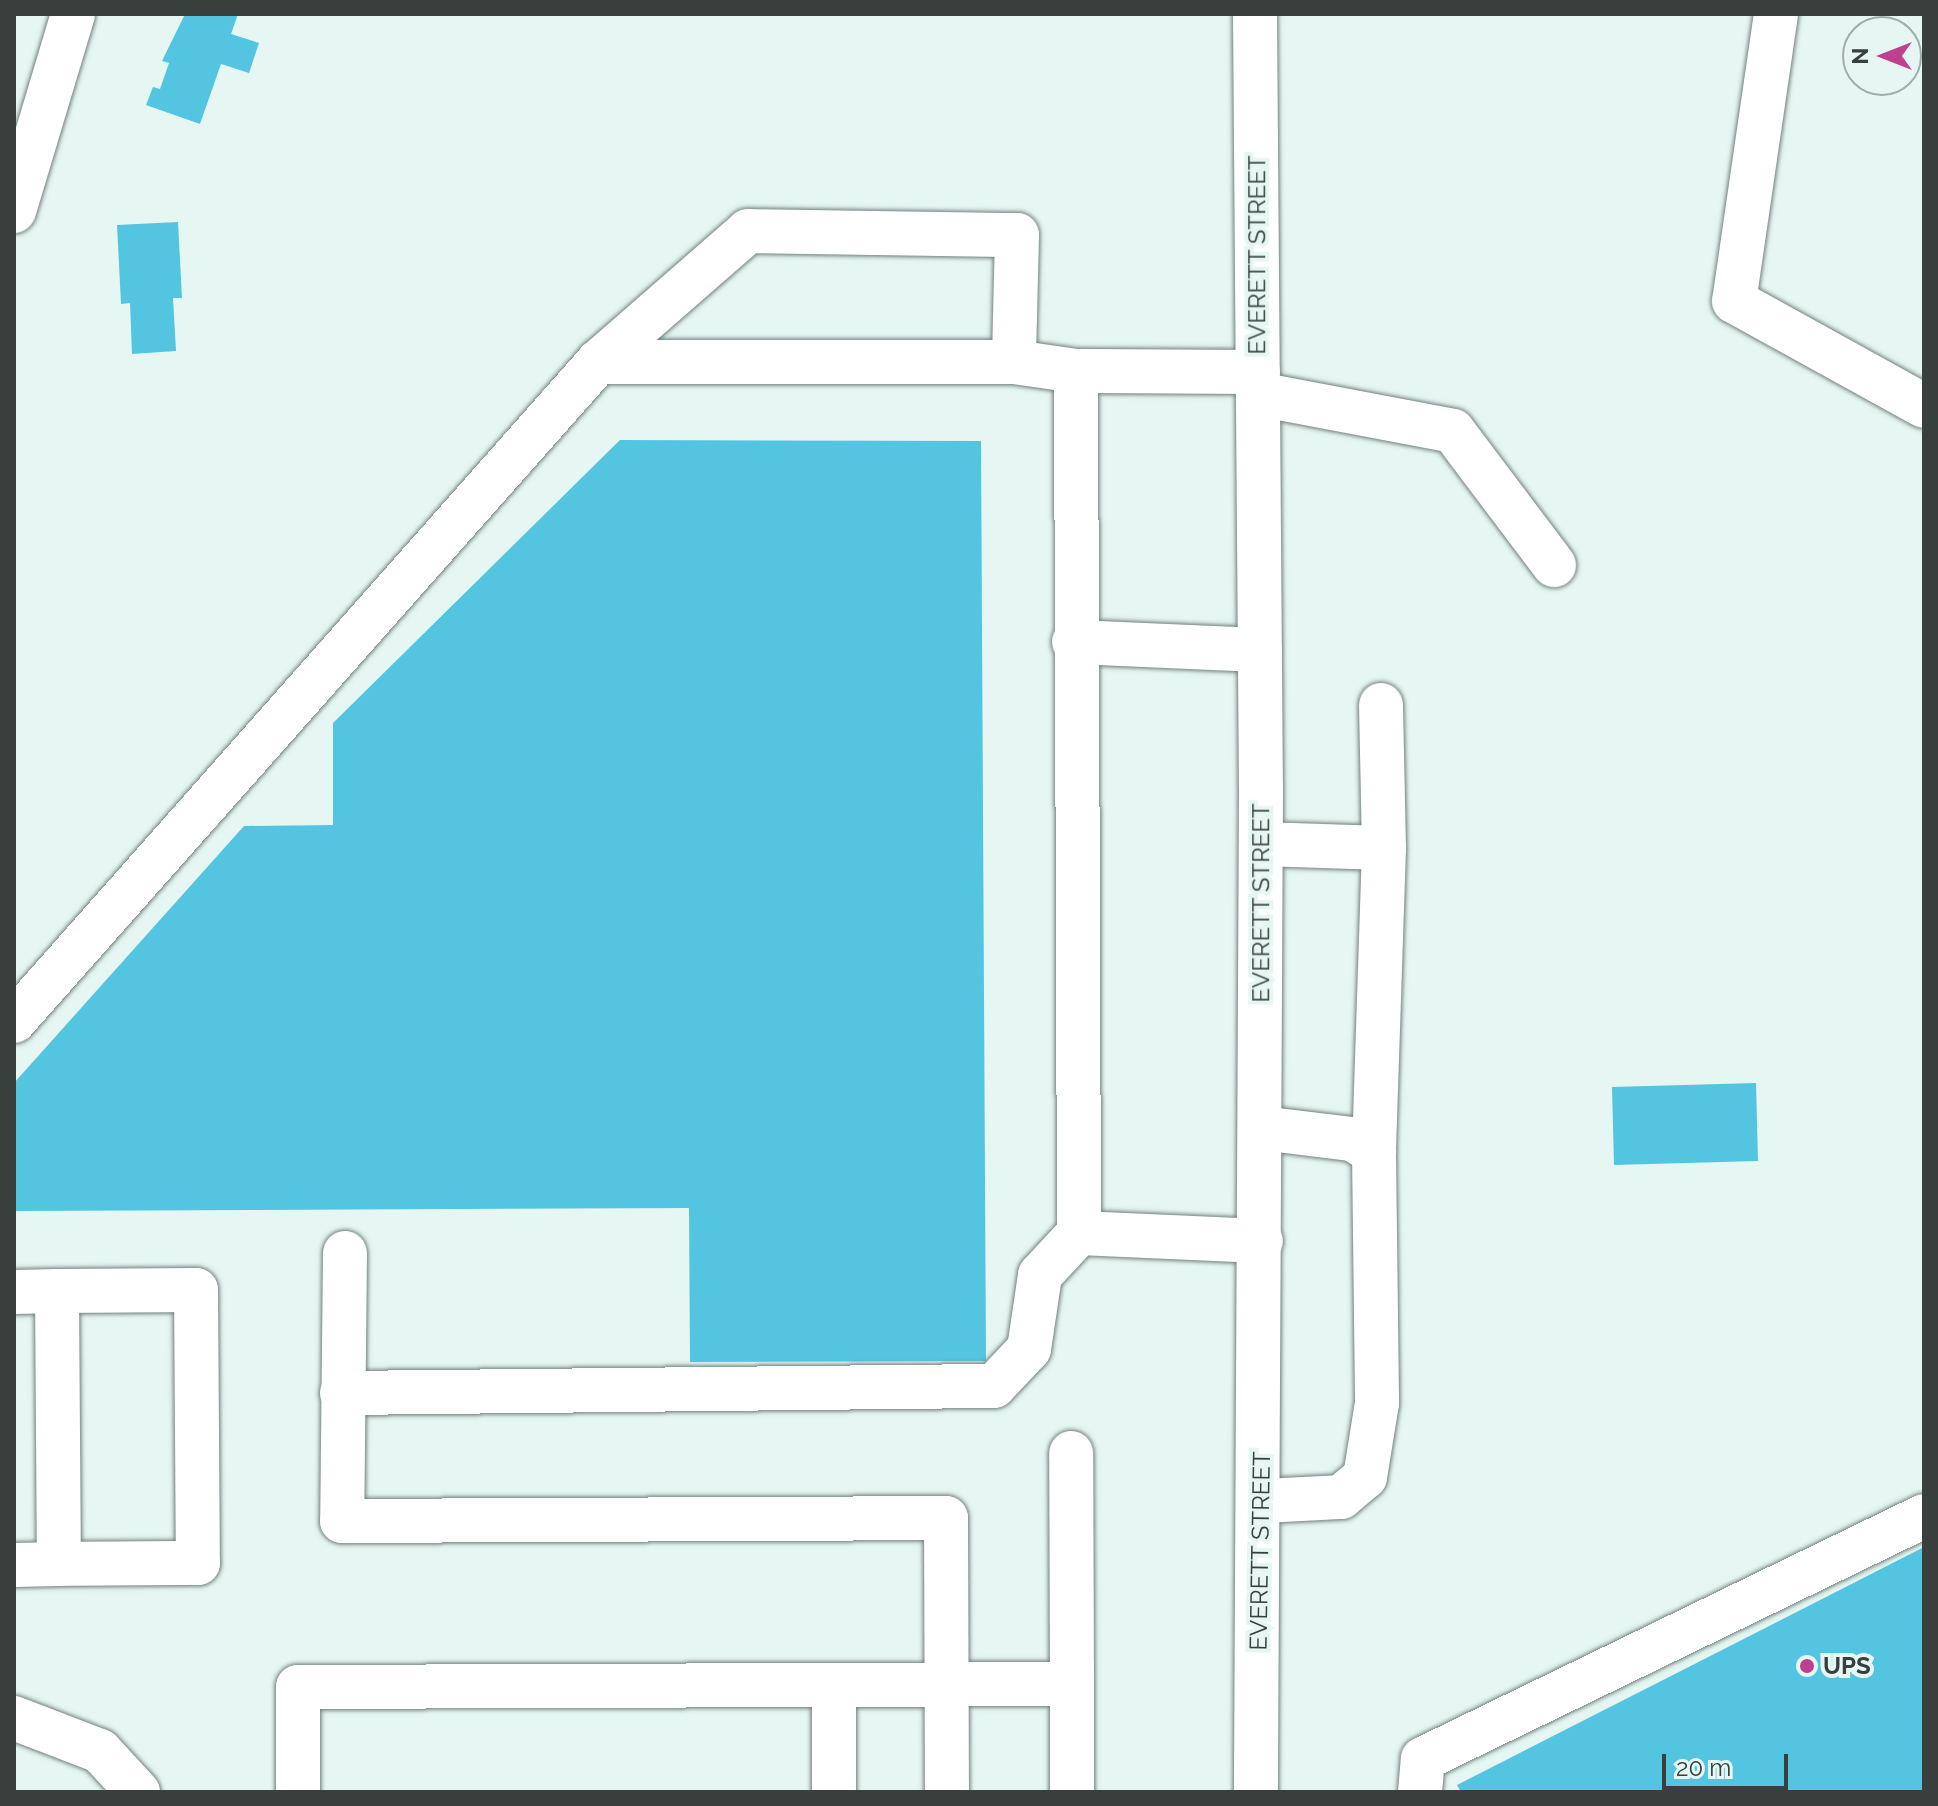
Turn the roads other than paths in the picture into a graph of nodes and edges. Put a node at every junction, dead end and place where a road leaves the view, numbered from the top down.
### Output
1 (73, 14) edge
2 (1255, 14) edge
3 (1776, 14) edge
4 (14, 211) edge
5 (598, 362) junction
6 (1014, 362) junction
7 (1076, 371) junction
8 (1258, 383) junction
9 (1924, 406) edge
10 (1554, 565) dead end
11 (1074, 642) junction
12 (1260, 650) junction
13 (1381, 705) dead end
14 (1261, 844) junction
15 (1384, 848) junction
16 (14, 1021) edge
17 (1261, 1128) junction
18 (1374, 1152) junction
19 (1079, 1233) junction
20 (1261, 1241) junction
21 (345, 1253) dead end
22 (57, 1291) junction
23 (14, 1292) edge
24 (342, 1393) junction
25 (1071, 1453) dead end
26 (1261, 1501) junction
27 (1924, 1516) edge
28 (59, 1564) junction
29 (14, 1565) edge
30 (1072, 1684) junction
31 (834, 1685) junction
32 (947, 1685) junction
33 (14, 1718) edge
34 (138, 1792) edge
35 (298, 1792) edge
36 (834, 1792) edge
37 (947, 1792) edge
38 (1072, 1792) edge
39 (1256, 1792) edge
40 (1420, 1792) edge

1 - 4 street
2 - 8 street, EVERETT STREET
3 - 9 street
5 - 6 street
5 - 6 street
5 - 16 street
6 - 7 street
7 - 8 street
7 - 11 street
8 - 10 street
8 - 12 street, EVERETT STREET
11 - 12 street
11 - 19 street
12 - 14 street, EVERETT STREET
13 - 15 street
14 - 15 street
14 - 17 street, EVERETT STREET
15 - 18 street
17 - 18 street
17 - 20 street, EVERETT STREET
18 - 26 street
19 - 20 street
19 - 24 street
20 - 26 street, EVERETT STREET
21 - 24 street
22 - 23 street
22 - 28 street
22 - 28 street
24 - 32 street
25 - 30 street
26 - 39 street, EVERETT STREET
27 - 40 street
28 - 29 street
30 - 32 street
30 - 38 street
31 - 32 street
31 - 35 street
31 - 36 street
32 - 37 street
33 - 34 street

